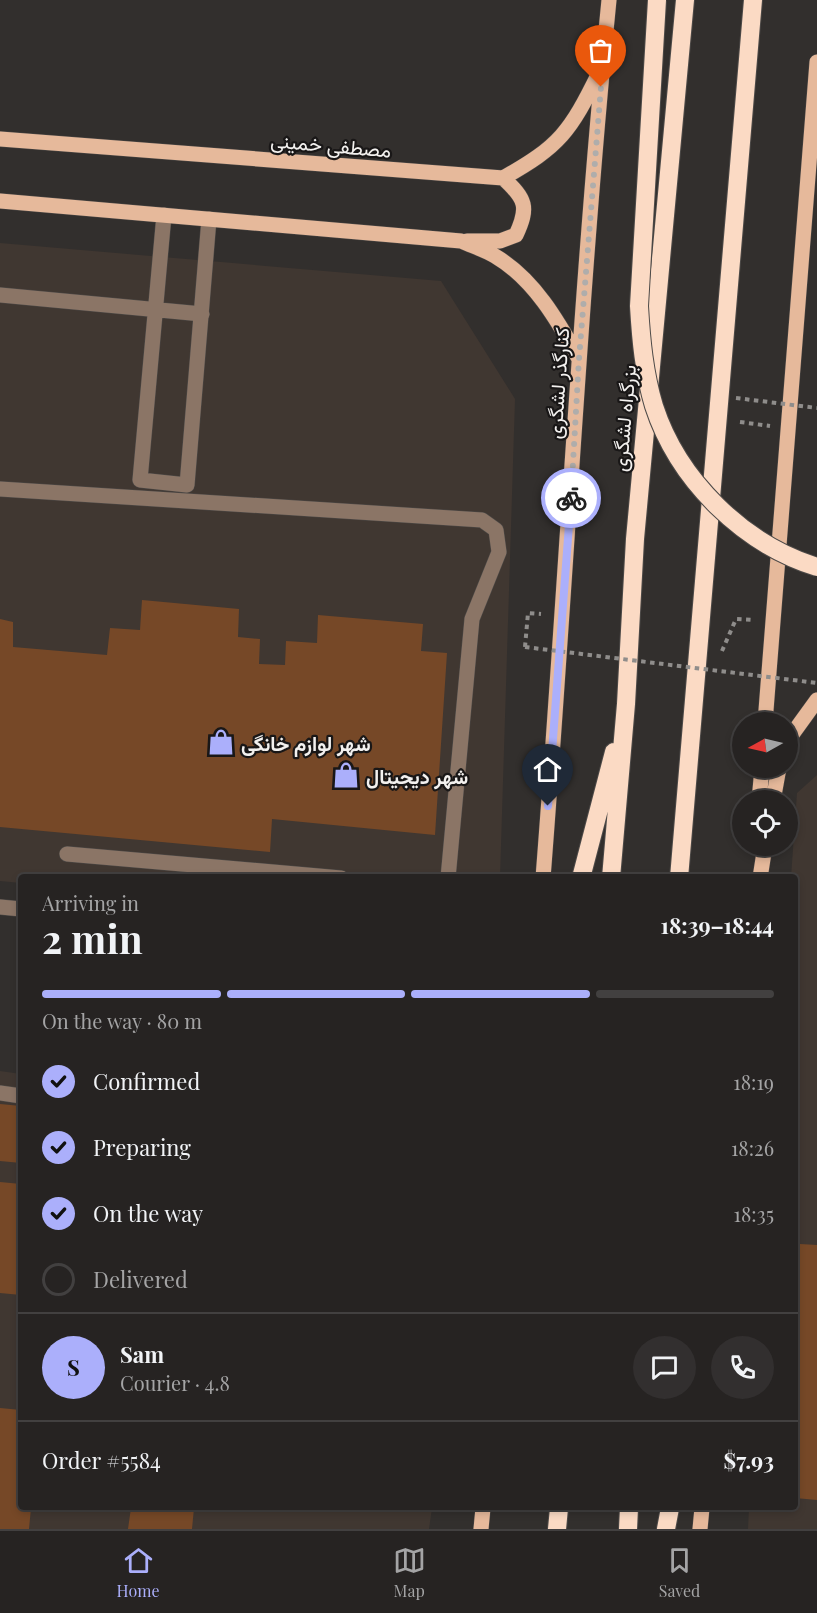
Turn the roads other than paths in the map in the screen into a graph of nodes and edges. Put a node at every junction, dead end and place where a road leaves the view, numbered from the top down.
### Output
1 (609, 0) edge
2 (657, 0) edge
3 (685, 0) edge
4 (753, 0) edge
5 (817, 62) edge
6 (603, 64) junction
7 (815, 90) junction
8 (817, 116) edge
9 (0, 139) edge
10 (503, 178) junction
11 (0, 201) edge
12 (164, 215) junction
13 (209, 219) junction
14 (461, 241) junction
15 (0, 295) edge
16 (155, 309) junction
17 (201, 314) junction
18 (579, 359) junction
19 (0, 489) edge
20 (817, 567) edge
21 (817, 700) edge
22 (626, 704) junction
23 (766, 712) edge
24 (798, 726) edge
25 (68, 854) dead end
26 (755, 856) edge
27 (763, 856) edge
28 (296, 874) edge
29 (448, 874) edge
30 (543, 874) edge
31 (582, 874) edge
32 (611, 874) edge
33 (679, 874) edge
34 (754, 874) edge
35 (761, 874) edge
36 (0, 907) edge
37 (18, 909) edge
38 (0, 1094) edge
39 (18, 1096) edge
40 (483, 1510) edge
41 (559, 1510) edge
42 (629, 1510) edge
43 (670, 1510) edge
44 (701, 1517) edge
45 (481, 1529) edge
46 (557, 1529) edge
47 (628, 1529) edge
48 (666, 1529) edge
49 (708, 1529) edge

1 - 6 main road, کنارگذر لشگری
2 - 20 highway, bridge
3 - 22 highway, بزرگراه لشگری
4 - 33 highway
5 - 7 main road
6 - 10 main road
6 - 18 main road, کنارگذر لشگری
7 - 8 main road
7 - 23 main road
9 - 10 main road, مصطفی خمینی
10 - 14 main road
11 - 12 main road
12 - 13 main road
12 - 16 street
13 - 14 main road
13 - 17 street
14 - 18 main road
15 - 16 street
16 - 17 street
16 - 17 street
18 - 30 main road, کنارگذر لشگری
19 - 29 street
21 - 24 main road
22 - 31 highway
22 - 32 highway, بزرگراه لشگری
25 - 28 street
26 - 34 main road
27 - 35 main road
36 - 37 street
38 - 39 street
40 - 45 main road
41 - 46 highway
42 - 47 highway
43 - 48 highway
44 - 49 street

